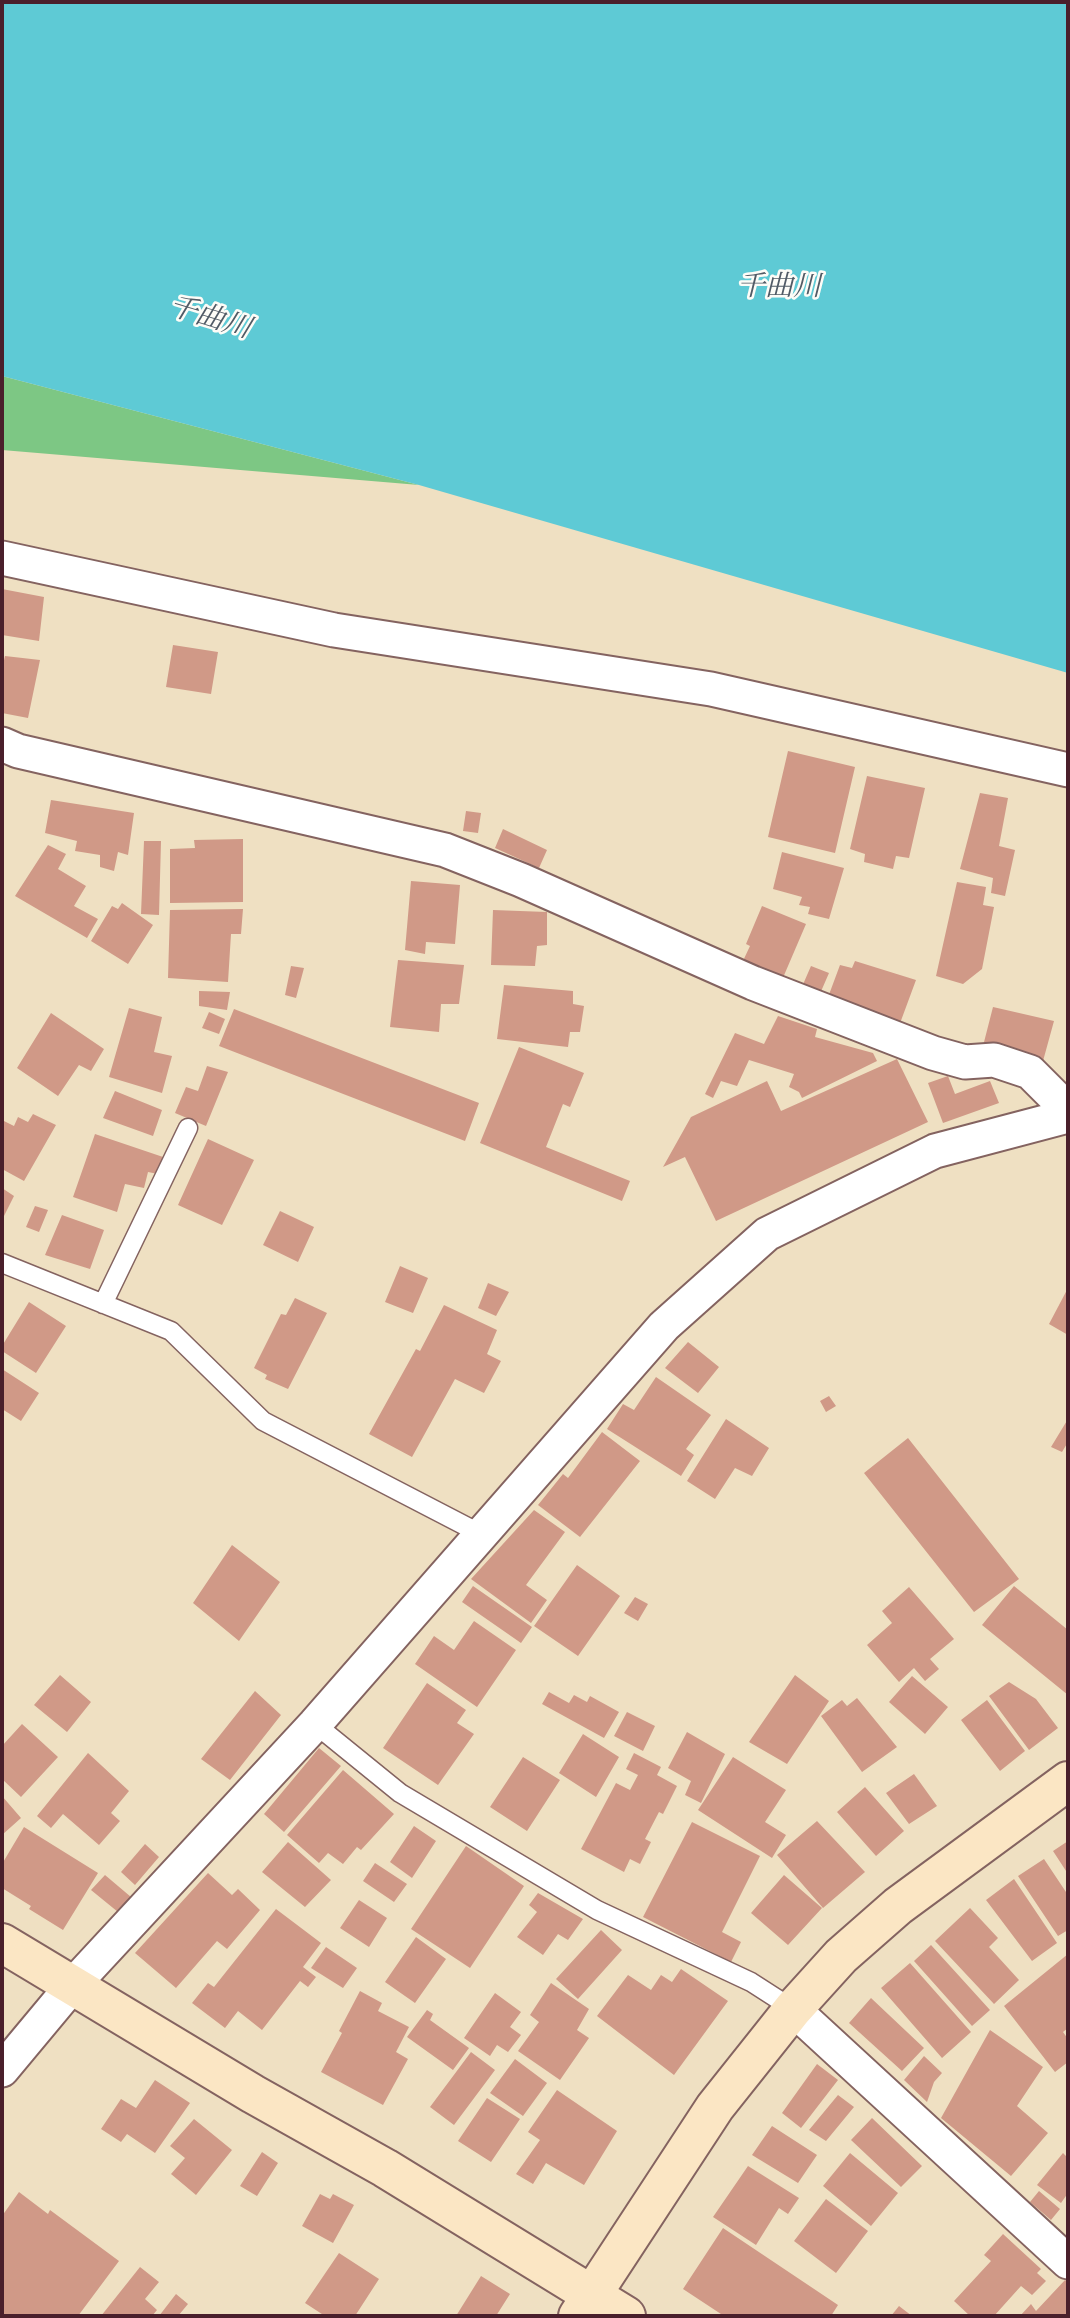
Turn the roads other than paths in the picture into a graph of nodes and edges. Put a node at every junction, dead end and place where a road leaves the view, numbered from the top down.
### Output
1 (2, 558) edge
2 (2, 744) edge
3 (1068, 771) edge
4 (1065, 1116) edge
5 (188, 1128) dead end
6 (2, 1263) edge
7 (103, 1304) junction
8 (481, 1534) junction
9 (316, 1724) junction
10 (1068, 1781) edge
11 (2, 1944) edge
12 (72, 1986) junction
13 (793, 2009) junction
14 (2, 2070) edge
15 (1068, 2262) edge
16 (585, 2305) edge
17 (626, 2316) edge

1 - 3 street
2 - 4 street
4 - 8 street
5 - 7 lane
6 - 7 lane
7 - 8 lane
8 - 9 street
9 - 12 street
9 - 13 lane
10 - 13 street
11 - 12 street
12 - 14 street
12 - 16 street
13 - 15 street
13 - 16 street
16 - 17 street

